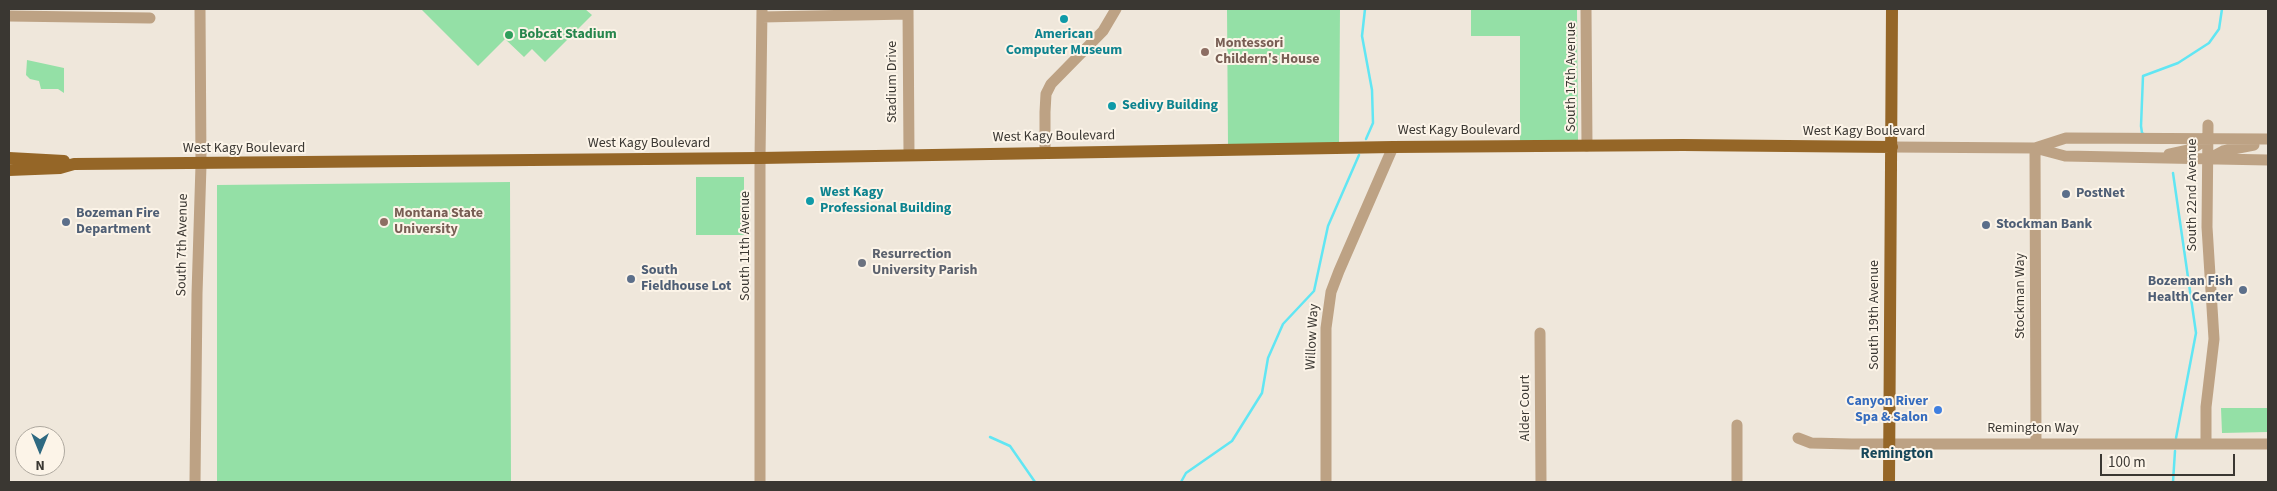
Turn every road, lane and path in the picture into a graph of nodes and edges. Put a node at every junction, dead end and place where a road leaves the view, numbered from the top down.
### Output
1 (200, 9) edge
2 (1116, 9) edge
3 (1586, 9) edge
4 (1892, 9) edge
5 (908, 12) edge
6 (762, 13) edge
7 (9, 16) edge
8 (150, 18) dead end
9 (2208, 125) dead end
10 (2208, 139) junction
11 (2268, 139) edge
12 (2268, 145) edge
13 (1393, 146) junction
14 (1587, 146) junction
15 (1892, 147) junction
16 (2035, 148) junction
17 (1045, 152) junction
18 (909, 154) junction
19 (2100, 157) junction
20 (9, 158) edge
21 (760, 158) junction
22 (2207, 159) junction
23 (2268, 160) edge
24 (74, 164) junction
25 (201, 165) junction
26 (9, 170) edge
27 (1540, 333) dead end
28 (1737, 425) dead end
29 (1798, 438) dead end
30 (1889, 444) junction
31 (2036, 444) junction
32 (2206, 444) junction
33 (2268, 444) edge
34 (195, 482) edge
35 (760, 482) edge
36 (1326, 482) edge
37 (1541, 482) edge
38 (1737, 482) edge
39 (1889, 482) edge

1 - 25 street, South 7th Avenue
2 - 17 street
3 - 14 street, South 17th Avenue
4 - 15 main road, South 19th Avenue
5 - 6 street
5 - 18 street, Stadium Drive
6 - 21 street, South 11th Avenue
7 - 8 street
9 - 10 street, South 22nd Avenue
10 - 11 street, West Kagy Boulevard
10 - 16 street, West Kagy Boulevard
10 - 19 street
10 - 22 street, South 22nd Avenue
12 - 22 street
13 - 14 main road, West Kagy Boulevard
13 - 17 main road, West Kagy Boulevard
13 - 36 street, Willow Way
14 - 15 main road, West Kagy Boulevard
15 - 16 street, West Kagy Boulevard
15 - 30 main road, South 19th Avenue
16 - 19 street, West Kagy Boulevard
16 - 31 street, Stockman Way
17 - 18 main road, West Kagy Boulevard
18 - 21 main road, West Kagy Boulevard
19 - 22 street, West Kagy Boulevard
20 - 24 main road, West Kagy Boulevard
21 - 25 main road, West Kagy Boulevard
21 - 35 street, South 11th Avenue
22 - 23 street, West Kagy Boulevard
22 - 32 street, South 22nd Avenue
24 - 25 main road, West Kagy Boulevard
24 - 26 main road, West Kagy Boulevard
25 - 34 street, South 7th Avenue
27 - 37 street, Alder Court
28 - 38 street
29 - 30 street, Remington Way
30 - 31 street, Remington Way
30 - 39 main road, South 19th Avenue
31 - 32 street, Remington Way
32 - 33 street, Remington Way

